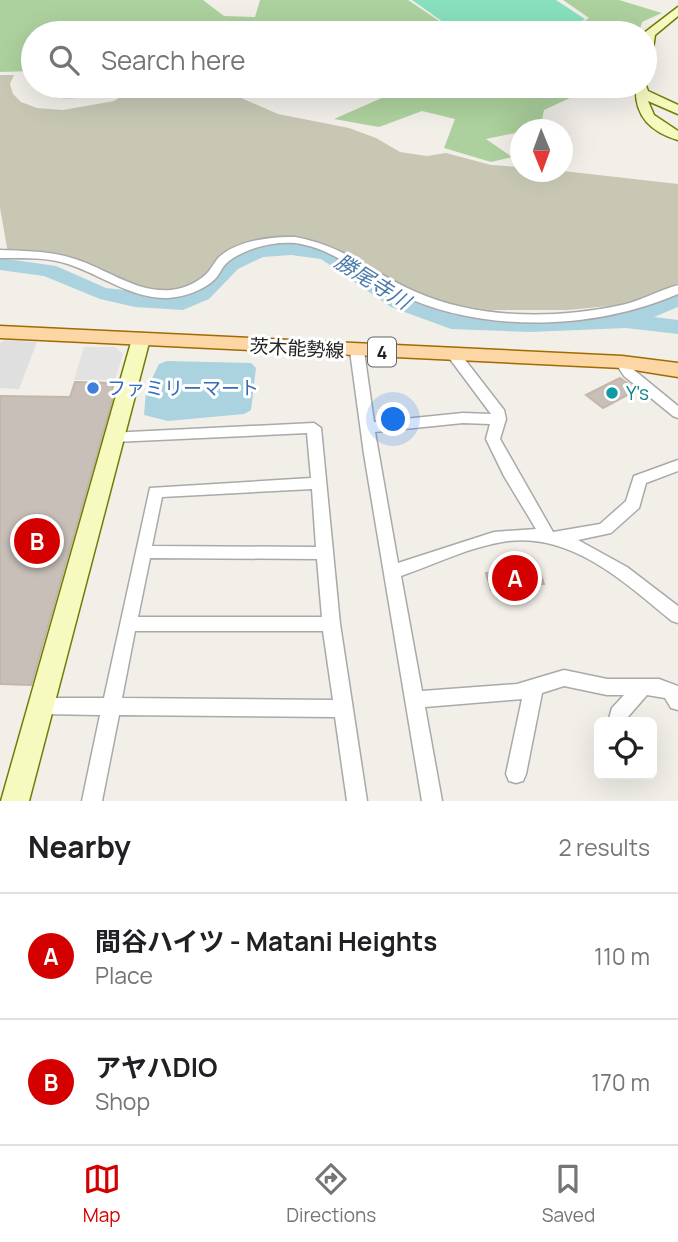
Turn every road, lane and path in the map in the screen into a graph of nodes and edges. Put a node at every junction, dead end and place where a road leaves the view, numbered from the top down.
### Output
1 (678, 10) edge
2 (657, 27) edge
3 (642, 98) edge
4 (656, 98) edge
5 (678, 110) edge
6 (678, 136) edge
7 (0, 254) edge
8 (678, 289) edge
9 (0, 332) edge
10 (141, 339) junction
11 (358, 351) junction
12 (454, 355) junction
13 (622, 362) junction
14 (678, 370) edge
15 (678, 413) edge
16 (499, 419) junction
17 (368, 428) junction
18 (114, 437) junction
19 (678, 465) edge
20 (320, 483) junction
21 (552, 538) junction
22 (142, 552) junction
23 (326, 553) junction
24 (392, 572) junction
25 (678, 616) edge
26 (128, 624) junction
27 (331, 624) junction
28 (534, 687) junction
29 (642, 688) junction
30 (414, 700) junction
31 (678, 702) edge
32 (41, 706) junction
33 (111, 707) junction
34 (344, 709) junction
35 (618, 717) edge
36 (516, 774) dead end
37 (15, 801) edge
38 (92, 801) edge
39 (357, 801) edge
40 (432, 801) edge

1 - 2 street
3 - 6 street
4 - 5 street
7 - 8 street
9 - 10 main road, 茨木能勢線 / 4
10 - 11 main road, 茨木能勢線 / 4
10 - 18 street
11 - 12 main road, 茨木能勢線 / 4
11 - 17 street
12 - 13 main road, 茨木能勢線 / 4
12 - 16 street
13 - 14 main road, 茨木能勢線 / 4
13 - 15 street
16 - 17 street
16 - 21 street
17 - 24 street
18 - 20 street
18 - 32 street
19 - 21 street
20 - 22 street
20 - 23 street
21 - 24 street
21 - 25 street
22 - 23 street
22 - 26 street
23 - 27 street
24 - 30 street
26 - 27 street
26 - 33 street
27 - 34 street
28 - 29 street
28 - 30 street
28 - 36 street
29 - 31 street
29 - 35 street
30 - 40 street
32 - 33 street
32 - 37 street
33 - 34 street
33 - 38 street
34 - 39 street

